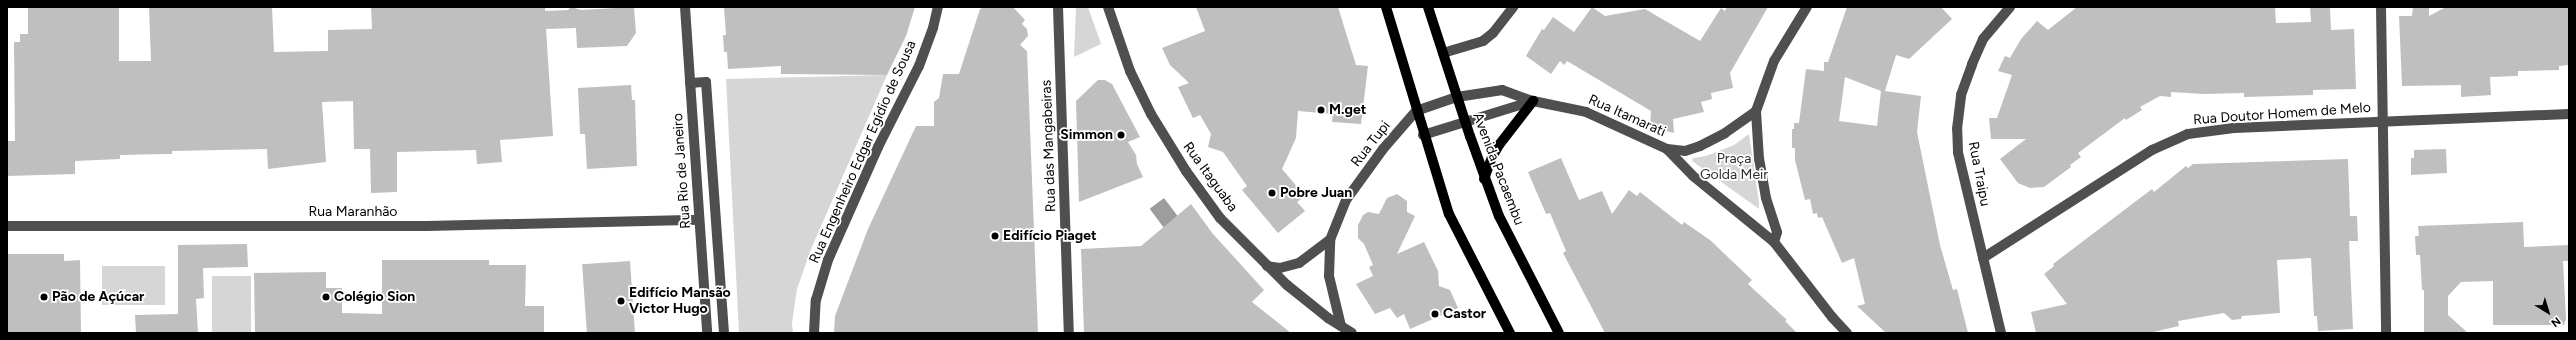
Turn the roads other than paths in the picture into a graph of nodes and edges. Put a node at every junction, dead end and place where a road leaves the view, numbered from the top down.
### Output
1 (685, 7) edge
2 (938, 7) edge
3 (1058, 7) edge
4 (1108, 7) edge
5 (1386, 7) edge
6 (1428, 7) edge
7 (1513, 7) edge
8 (1807, 7) edge
9 (2010, 7) edge
10 (2381, 7) edge
11 (1443, 53) junction
12 (690, 83) junction
13 (1457, 97) junction
14 (1533, 101) junction
15 (1416, 111) junction
16 (1756, 112) junction
17 (2569, 114) edge
18 (2381, 121) junction
19 (1465, 122) junction
20 (1423, 135) junction
21 (1666, 149) junction
22 (1484, 178) junction
23 (699, 220) junction
24 (7, 226) edge
25 (1330, 240) junction
26 (1774, 242) junction
27 (1983, 258) junction
28 (1267, 266) junction
29 (1341, 326) junction
30 (707, 333) edge
31 (724, 333) edge
32 (814, 333) edge
33 (1069, 333) edge
34 (1352, 333) edge
35 (1510, 333) edge
36 (1559, 333) edge
37 (1847, 333) edge
38 (2001, 333) edge
39 (2386, 333) edge

1 - 12 street, Rua Rio de Janeiro
2 - 32 street, Rua Engenheiro Edgar Egídio de Sousa
3 - 33 street, Rua das Mangabeiras
4 - 28 street, Rua Itaguaba
5 - 15 main road
6 - 11 main road, Avenida Pacaembu
7 - 11 street
8 - 16 street
9 - 27 street, Rua Traipu
10 - 18 street
11 - 13 main road, Avenida Pacaembu
12 - 23 street, Rua Rio de Janeiro
12 - 31 street
13 - 14 street, Rua Itamarati
13 - 15 street, Rua Itamarati
13 - 19 main road, Avenida Pacaembu
14 - 19 street, Rua Itamarati
14 - 21 street, Rua Itamarati
14 - 22 main road
15 - 20 main road
15 - 25 street, Rua Tupi
16 - 21 street
16 - 26 street
17 - 18 street, Rua Doutor Homem de Melo
18 - 27 street, Rua Doutor Homem de Melo
18 - 39 street
19 - 20 street, Rua Itamarati
19 - 22 main road, Avenida Pacaembu
20 - 35 main road
21 - 26 street, Rua Itamarati
22 - 36 main road, Avenida Pacaembu
23 - 24 street, Rua Maranhão
23 - 30 street, Rua Rio de Janeiro
25 - 28 street
25 - 29 street, Rua Tupi
26 - 37 street, Rua Itamarati
27 - 38 street, Rua Traipu
28 - 29 street, Rua Itaguaba
29 - 34 street

